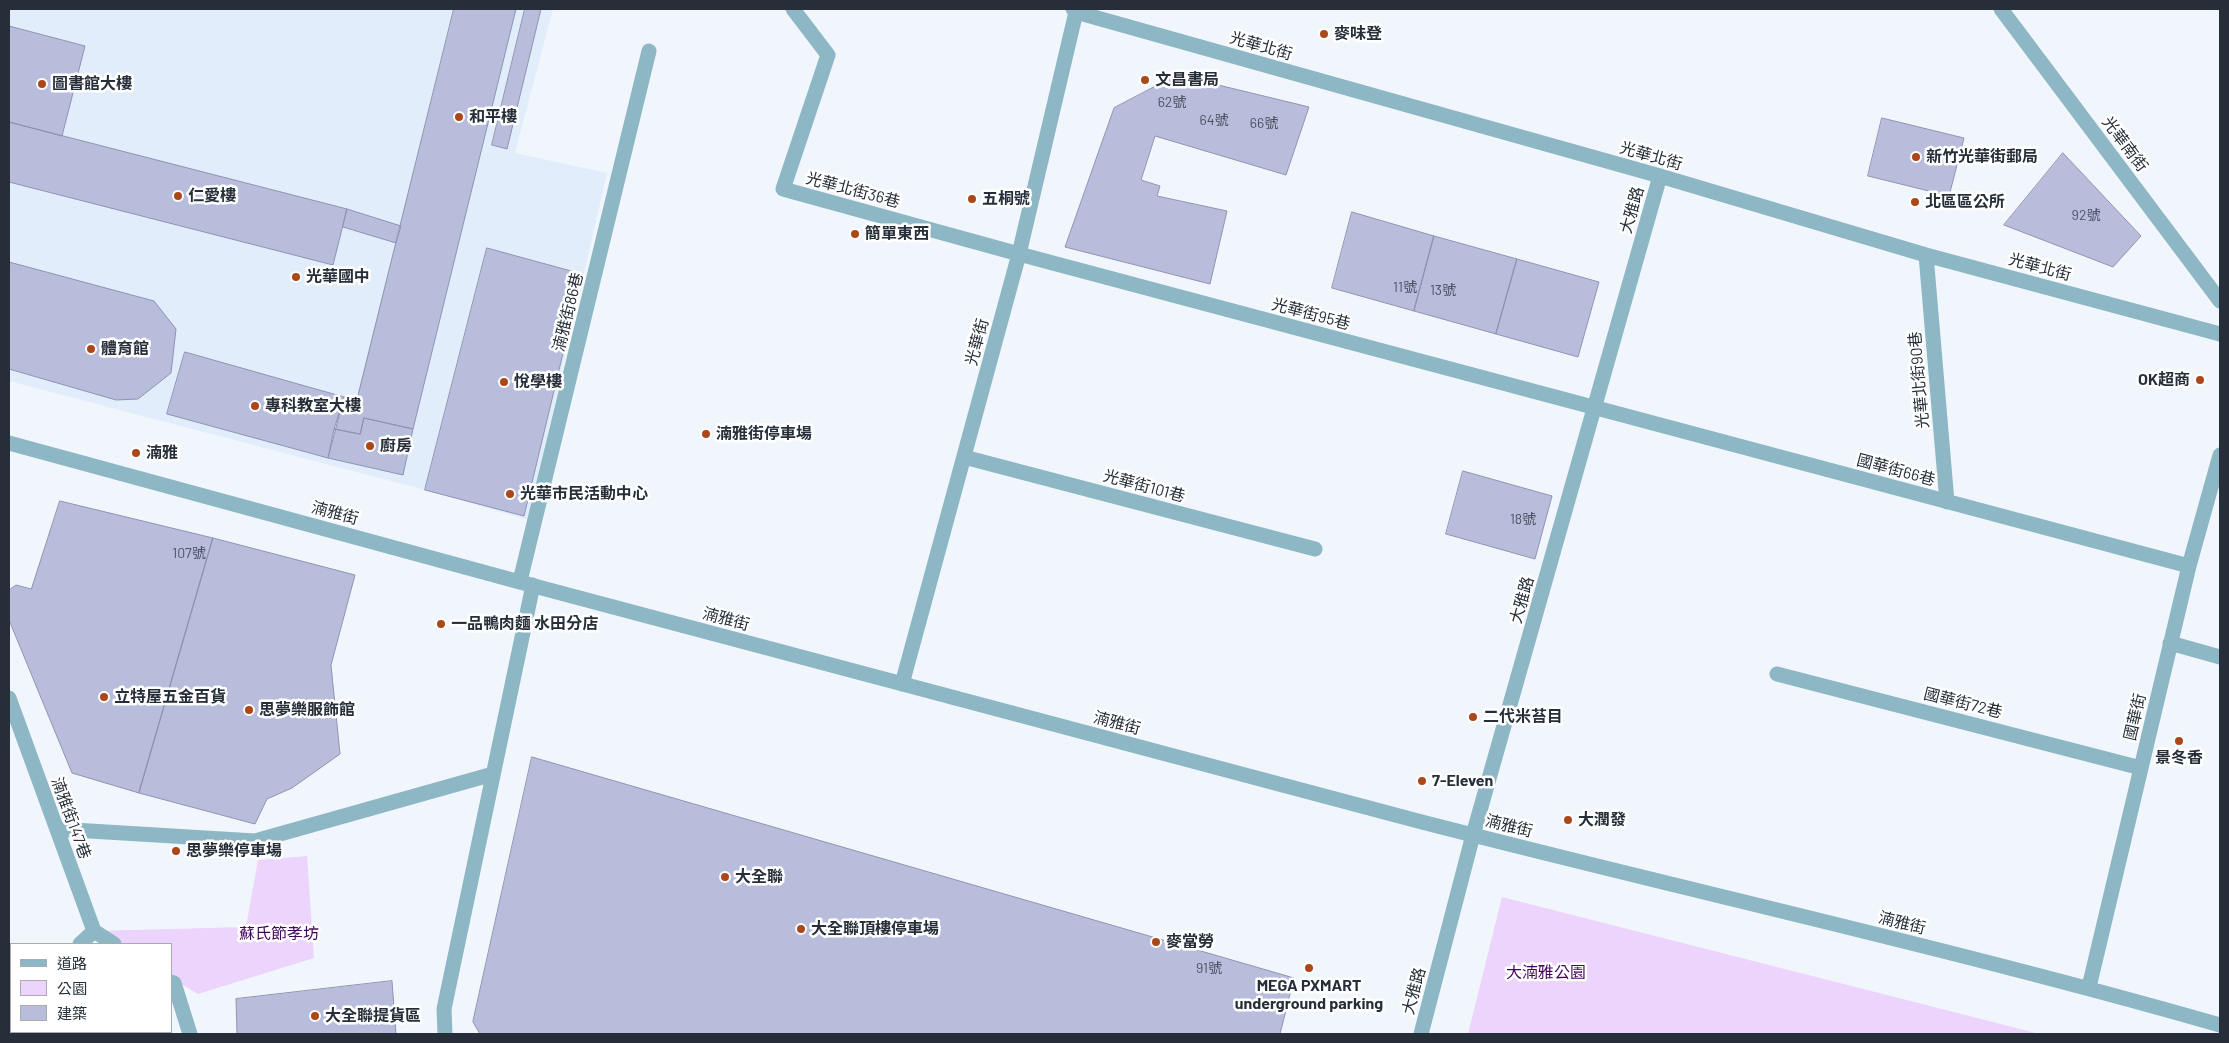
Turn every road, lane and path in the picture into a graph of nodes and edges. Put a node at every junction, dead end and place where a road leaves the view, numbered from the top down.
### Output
1 (793, 9) edge
2 (2001, 9) edge
3 (1077, 10) edge
4 (649, 51) dead end
5 (1660, 176) junction
6 (1019, 254) junction
7 (1926, 255) junction
8 (2220, 301) edge
9 (2220, 334) edge
10 (1594, 408) junction
11 (9, 444) edge
12 (2220, 455) edge
13 (964, 457) junction
14 (1947, 502) junction
15 (1314, 549) dead end
16 (2189, 566) junction
17 (526, 583) junction
18 (2170, 643) junction
19 (2220, 657) edge
20 (1777, 674) dead end
21 (902, 684) junction
22 (9, 698) edge
23 (2141, 768) junction
24 (493, 774) junction
25 (57, 829) junction
26 (1473, 835) junction
27 (94, 931) junction
28 (81, 943) edge
29 (112, 943) edge
30 (172, 982) edge
31 (2088, 987) junction
32 (2220, 1025) edge
33 (190, 1034) edge
34 (445, 1034) edge
35 (1421, 1034) edge

1 - 6 street, 光華北街36巷
2 - 8 street, 光華南街
3 - 5 street, 光華北街
3 - 6 street, 光華街
4 - 17 street, 湳雅街86巷
5 - 7 street, 光華北街
5 - 10 street, 大雅路
6 - 10 street, 光華街95巷
6 - 13 street, 光華街
7 - 9 street, 光華北街
7 - 14 street, 光華北街90巷
10 - 14 street, 國華街66巷
10 - 26 street, 大雅路
11 - 17 street, 湳雅街
12 - 16 street, 國華街
13 - 15 street, 光華街101巷
13 - 21 street, 光華街
14 - 16 street, 國華街66巷
16 - 18 street, 國華街
17 - 21 street, 湳雅街
17 - 24 street, 湳雅街86巷
18 - 19 street
18 - 23 street, 國華街
20 - 23 street, 國華街72巷
21 - 26 street, 湳雅街
22 - 25 street, 湳雅街147巷
23 - 31 street, 國華街
24 - 25 street
24 - 34 street, 湳雅街86巷
25 - 27 street, 湳雅街147巷
26 - 31 street, 湳雅街
26 - 35 street, 大雅路
27 - 28 street
27 - 29 street
30 - 33 street
31 - 32 street, 湳雅街

